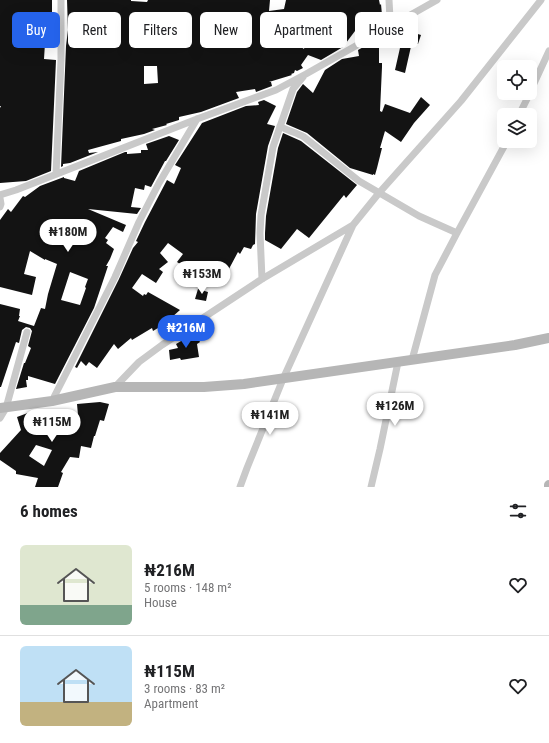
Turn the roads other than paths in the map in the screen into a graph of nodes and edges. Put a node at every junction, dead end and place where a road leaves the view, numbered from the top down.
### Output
1 (61, 0) edge
2 (389, 0) edge
3 (436, 0) edge
4 (541, 0) edge
5 (390, 12) edge
6 (415, 12) edge
7 (355, 47) edge
8 (549, 51) edge
9 (306, 74) junction
10 (537, 78) edge
11 (197, 119) junction
12 (280, 126) junction
13 (503, 148) edge
14 (56, 174) junction
15 (379, 193) junction
16 (0, 195) edge
17 (0, 198) edge
18 (0, 207) edge
19 (353, 224) junction
20 (456, 233) junction
21 (262, 279) junction
22 (27, 332) dead end
23 (549, 338) edge
24 (412, 360) junction
25 (398, 362) junction
26 (283, 379) junction
27 (115, 387) junction
28 (52, 401) junction
29 (3, 408) edge
30 (0, 418) edge
31 (240, 487) edge
32 (371, 487) edge

1 - 14 street
2 - 5 street
3 - 6 street
4 - 15 street
7 - 9 street
8 - 10 street
9 - 11 street
9 - 12 street
11 - 14 street
11 - 28 street
12 - 15 street
12 - 21 street
13 - 20 street
14 - 16 street
15 - 19 street
15 - 20 street
17 - 18 street
19 - 21 street
19 - 26 street
20 - 24 street
21 - 27 street
22 - 29 street
23 - 24 street
24 - 25 street
25 - 26 street
25 - 32 street
26 - 27 street
26 - 31 street
27 - 28 street
28 - 29 street
29 - 30 street

